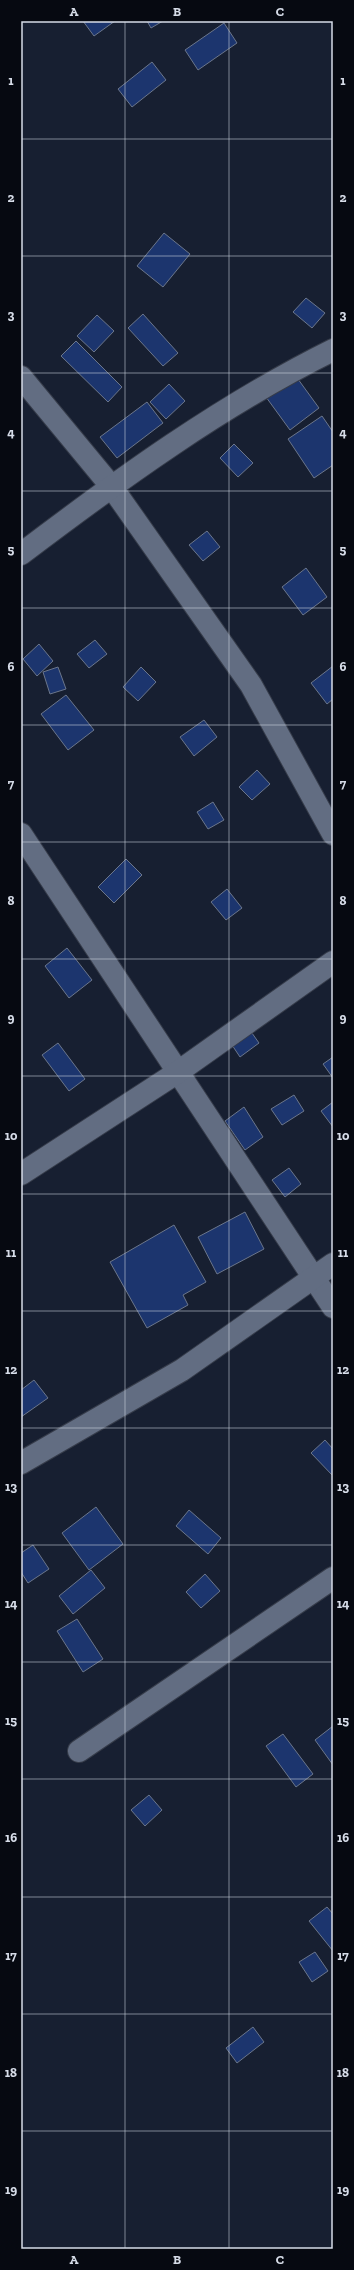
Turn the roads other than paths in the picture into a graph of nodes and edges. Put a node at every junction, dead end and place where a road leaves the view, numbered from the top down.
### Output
1 (333, 350) edge
2 (21, 377) edge
3 (111, 486) junction
4 (21, 554) edge
5 (21, 834) edge
6 (333, 834) edge
7 (333, 962) edge
8 (178, 1072) junction
9 (21, 1174) edge
10 (333, 1264) edge
11 (314, 1276) junction
12 (333, 1307) edge
13 (22, 1462) edge
14 (333, 1578) edge
15 (79, 1751) dead end

1 - 3 street
2 - 3 street
3 - 4 street
3 - 6 street
5 - 8 street
7 - 8 street
8 - 9 street
8 - 11 street
10 - 11 street
11 - 12 street
11 - 13 street
14 - 15 street

